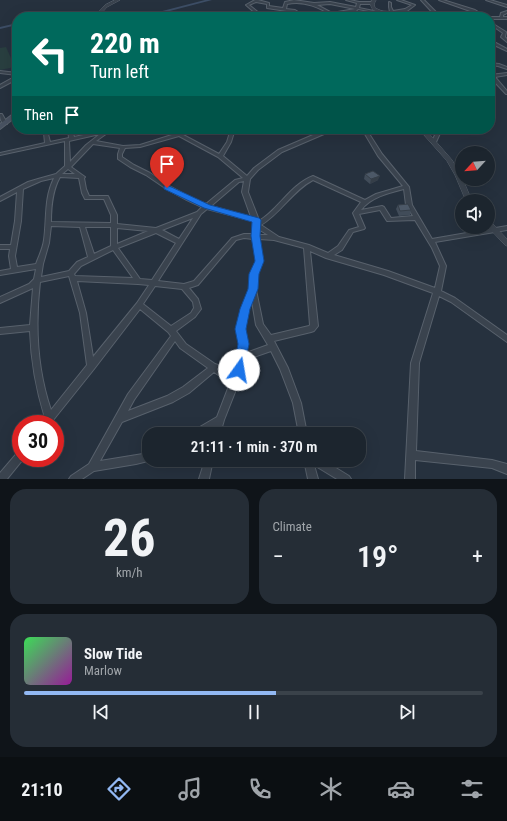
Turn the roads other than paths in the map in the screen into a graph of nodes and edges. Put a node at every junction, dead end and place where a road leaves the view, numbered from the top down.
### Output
1 (118, 0) edge
2 (257, 0) edge
3 (296, 0) edge
4 (337, 0) edge
5 (347, 0) edge
6 (398, 0) edge
7 (422, 0) edge
8 (440, 0) edge
9 (448, 0) edge
10 (487, 0) edge
11 (504, 0) edge
12 (373, 1) edge
13 (359, 3) junction
14 (390, 3) dead end
15 (452, 3) junction
16 (314, 4) junction
17 (338, 4) junction
18 (507, 5) edge
19 (268, 7) junction
20 (356, 8) junction
21 (284, 9) junction
22 (371, 11) joint
23 (100, 12) edge
24 (258, 12) edge
25 (269, 12) dead end
26 (298, 12) edge
27 (328, 12) edge
28 (346, 12) edge
29 (381, 12) junction
30 (392, 12) junction
31 (434, 12) edge
32 (476, 12) edge
33 (507, 12) edge
34 (495, 18) edge
35 (501, 18) junction
36 (507, 18) edge
37 (507, 22) edge
38 (495, 26) edge
39 (507, 41) edge
40 (495, 45) edge
41 (507, 50) edge
42 (495, 64) edge
43 (507, 68) edge
44 (0, 72) edge
45 (12, 73) edge
46 (507, 74) edge
47 (495, 76) edge
48 (12, 80) edge
49 (495, 80) edge
50 (0, 87) edge
51 (507, 93) edge
52 (0, 115) edge
53 (12, 117) edge
54 (2, 125) edge
55 (46, 134) edge
56 (70, 134) edge
57 (98, 134) edge
58 (104, 134) edge
59 (180, 134) joint
60 (231, 134) edge
61 (320, 134) edge
62 (367, 134) edge
63 (427, 134) edge
64 (438, 134) edge
65 (69, 140) junction
66 (434, 141) junction
67 (92, 142) junction
68 (48, 144) junction
69 (123, 147) junction
70 (0, 154) edge
71 (220, 156) junction
72 (68, 167) junction
73 (59, 174) junction
74 (82, 177) junction
75 (247, 179) junction
76 (406, 187) junction
77 (20, 188) junction
78 (466, 194) edge
79 (0, 199) edge
80 (365, 202) junction
81 (207, 206) junction
82 (199, 213) junction
83 (356, 213) junction
84 (417, 218) junction
85 (257, 222) junction
86 (48, 224) junction
87 (82, 225) junction
88 (114, 225) junction
89 (507, 228) edge
90 (156, 230) junction
91 (495, 230) joint
92 (472, 234) edge
93 (256, 236) junction
94 (277, 239) junction
95 (431, 241) junction
96 (180, 242) junction
97 (507, 243) edge
98 (0, 247) edge
99 (13, 247) junction
100 (114, 247) junction
101 (307, 247) junction
102 (328, 256) junction
103 (92, 258) junction
104 (39, 266) junction
105 (15, 271) junction
106 (0, 273) edge
107 (72, 276) junction
108 (37, 280) junction
109 (138, 281) junction
110 (153, 284) junction
111 (184, 287) junction
112 (253, 289) junction
113 (437, 292) junction
114 (0, 300) edge
115 (139, 305) junction
116 (34, 328) junction
117 (0, 331) edge
118 (173, 333) junction
119 (269, 339) junction
120 (507, 339) edge
121 (273, 347) junction
122 (242, 358) junction
123 (91, 367) junction
124 (215, 367) junction
125 (235, 382) junction
126 (48, 415) edge
127 (51, 415) edge
128 (118, 419) junction
129 (220, 420) junction
130 (208, 427) edge
131 (218, 427) edge
132 (302, 427) edge
133 (412, 455) junction
134 (142, 459) edge
135 (92, 467) junction
136 (207, 467) edge
137 (310, 467) edge
138 (326, 467) edge
139 (507, 469) edge
140 (7, 475) edge
141 (1, 479) edge
142 (74, 479) edge
143 (204, 479) edge
144 (313, 479) edge
145 (346, 479) edge
146 (410, 479) edge

1 - 23 street
2 - 19 street
2 - 24 street
3 - 16 street
3 - 21 street
4 - 17 street
5 - 13 street
6 - 30 street
7 - 31 street
8 - 15 street
9 - 15 street
10 - 18 street
11 - 18 street
12 - 13 street
12 - 29 street
13 - 20 street
14 - 30 street
15 - 32 street
16 - 17 street
16 - 27 street
17 - 20 street
19 - 21 street
19 - 25 street
20 - 22 street
20 - 28 street
21 - 26 street
22 - 29 street
29 - 30 street
33 - 35 street
34 - 35 street
35 - 36 street
35 - 37 street
38 - 39 street
40 - 41 street
42 - 43 street
44 - 45 street
46 - 47 street
48 - 50 street
49 - 51 street
52 - 54 street
53 - 54 main road
55 - 68 street
56 - 65 street
57 - 65 street
58 - 67 street
59 - 69 street
59 - 71 street
60 - 71 street
61 - 75 street
62 - 76 street
63 - 66 street
64 - 66 street
65 - 68 street
65 - 72 street
66 - 78 street
67 - 69 street
67 - 72 street
68 - 70 street
69 - 81 street
71 - 75 street
72 - 73 street
72 - 74 street
73 - 74 street
73 - 77 street
73 - 86 street
74 - 88 street
75 - 81 street
75 - 85 street
76 - 80 street
76 - 84 street
77 - 79 street
77 - 99 street
80 - 83 street
80 - 85 street
81 - 82 street
81 - 85 street
82 - 90 street
82 - 96 street
83 - 84 street
83 - 102 street
84 - 95 street
85 - 93 street
85 - 94 street
86 - 87 street
86 - 104 street
87 - 88 street
87 - 103 street
88 - 90 street
88 - 100 street
89 - 91 street
90 - 96 street
90 - 100 street
91 - 97 street
92 - 95 street
93 - 94 street
93 - 111 street
93 - 112 street
94 - 101 street
95 - 113 street
96 - 110 street
98 - 99 street
99 - 105 street
100 - 103 street
100 - 109 street
101 - 102 street
101 - 119 street
102 - 113 street
103 - 107 street
104 - 105 street
104 - 108 street
105 - 106 street
107 - 108 street
107 - 109 street
107 - 123 street
108 - 114 street
108 - 116 street
109 - 110 street
110 - 111 street
110 - 115 street
111 - 118 street
112 - 119 street
112 - 122 street
113 - 120 street
113 - 133 street
115 - 118 street
115 - 123 street
116 - 117 street
116 - 126 street
118 - 124 street
118 - 128 street
119 - 121 street
121 - 122 street
121 - 132 street
122 - 125 street
123 - 127 street
124 - 125 street
124 - 128 street
125 - 129 street
128 - 135 street
129 - 130 street
129 - 131 street
133 - 139 street
133 - 146 street
134 - 135 street
135 - 142 street
136 - 143 street
137 - 144 street
138 - 145 street
140 - 141 street

